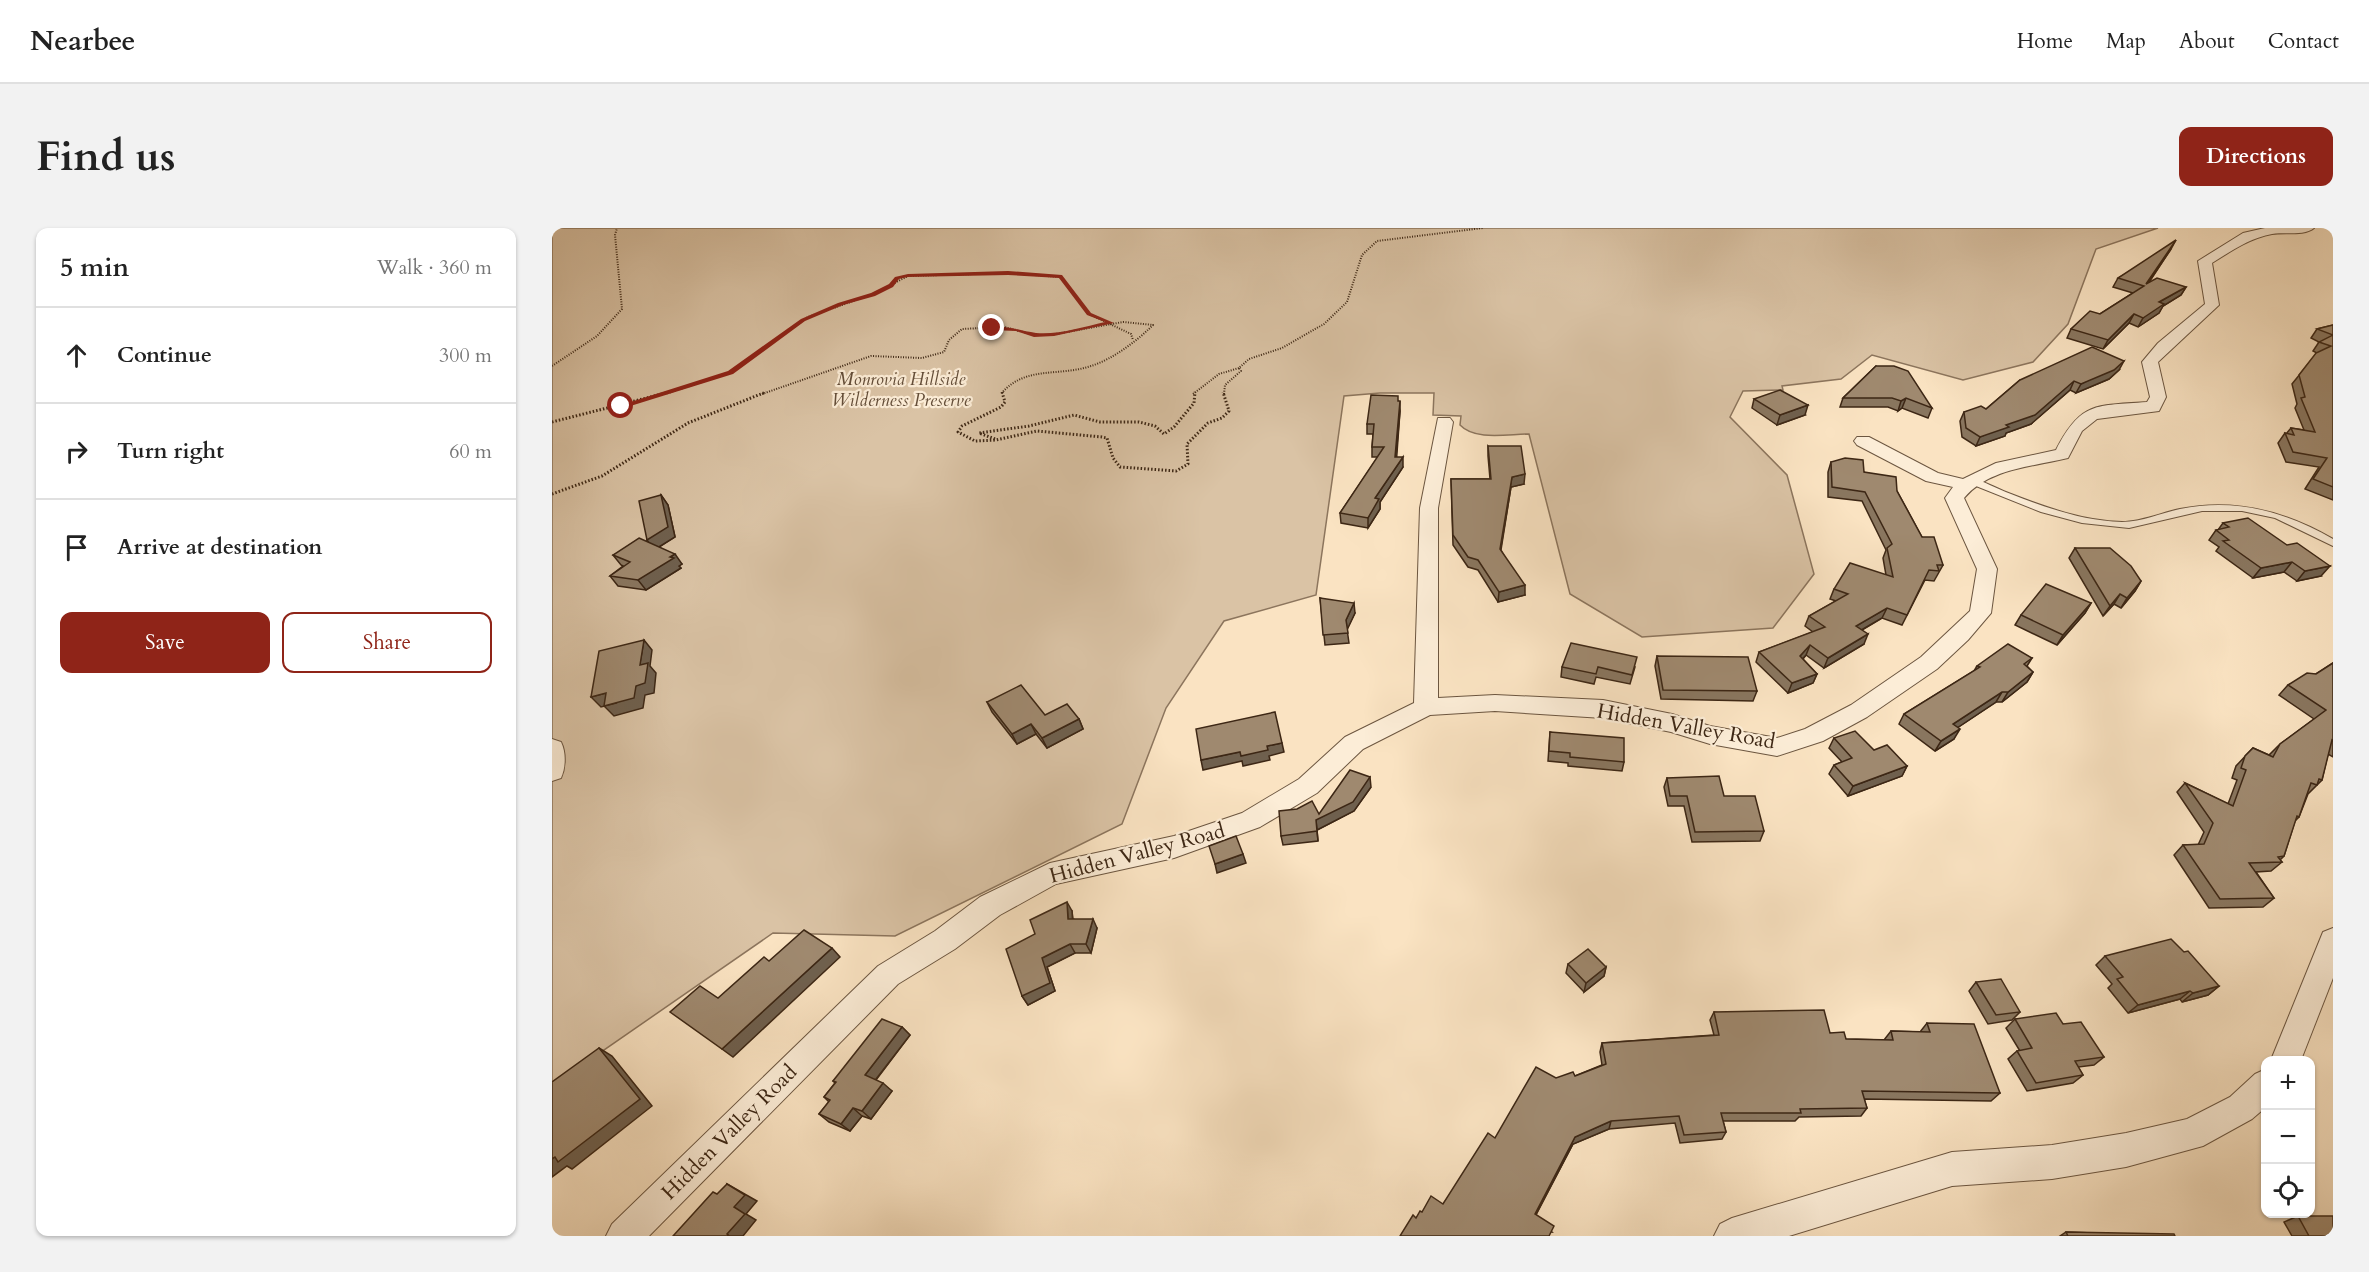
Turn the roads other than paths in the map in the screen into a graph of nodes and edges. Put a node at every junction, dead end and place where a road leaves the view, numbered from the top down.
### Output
1 (2308, 228) edge
2 (1444, 422) dead end
3 (1863, 441) dead end
4 (1966, 482) junction
5 (2333, 543) edge
6 (1426, 707) junction
7 (552, 748) edge
8 (552, 771) edge
9 (2333, 941) edge
10 (2288, 1056) edge
11 (2261, 1089) edge
12 (624, 1236) edge
13 (1732, 1236) edge

1 - 4 street
2 - 6 street
3 - 4 street
4 - 5 lane
4 - 6 street, Hidden Valley Road
6 - 12 street, Hidden Valley Road
7 - 8 street
9 - 10 street
11 - 13 street

